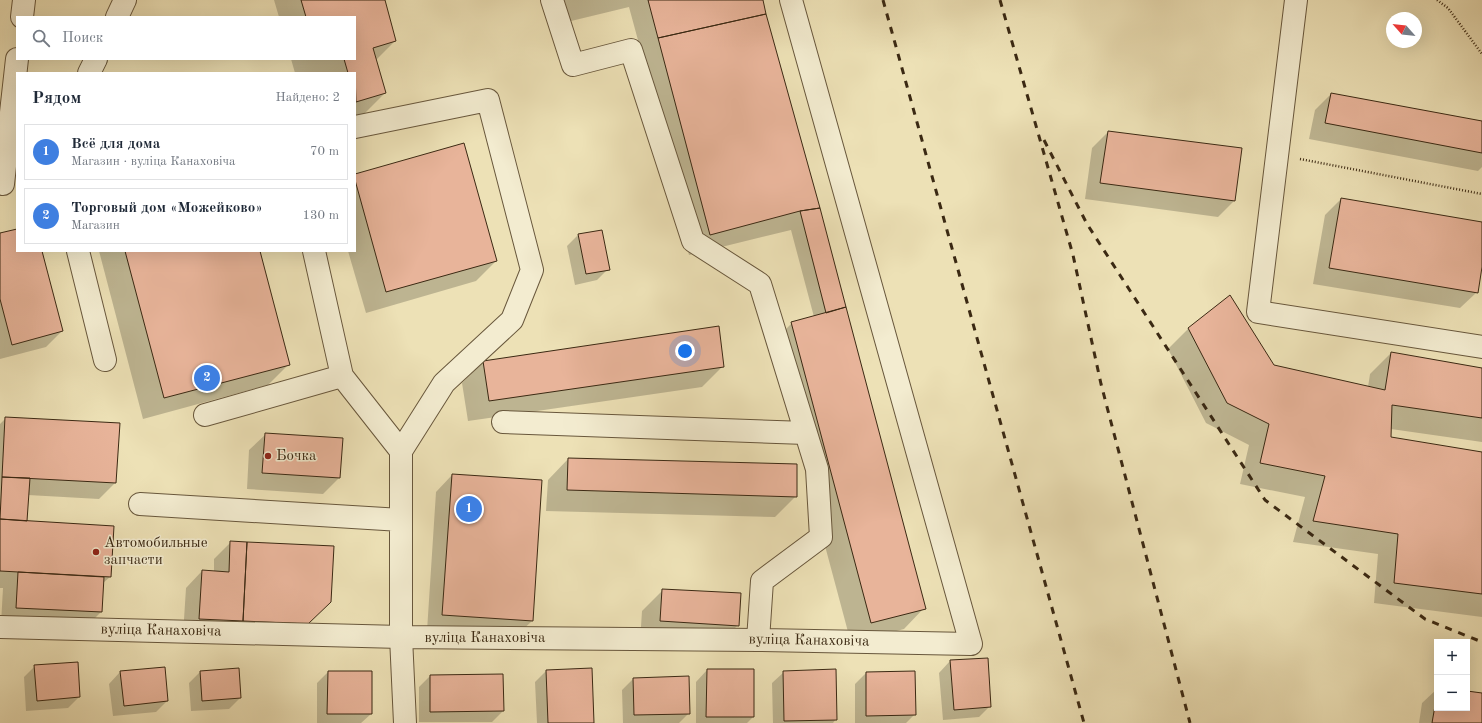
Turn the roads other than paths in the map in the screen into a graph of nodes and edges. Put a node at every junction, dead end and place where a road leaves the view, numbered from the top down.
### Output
1 (24, 0) edge
2 (125, 0) edge
3 (552, 0) edge
4 (791, 0) edge
5 (1296, 0) edge
6 (22, 16) edge
7 (117, 16) edge
8 (17, 60) edge
9 (96, 60) edge
10 (90, 72) edge
11 (356, 127) edge
12 (7, 181) edge
13 (78, 252) edge
14 (314, 252) edge
15 (1482, 347) edge
16 (105, 360) dead end
17 (342, 376) junction
18 (205, 416) dead end
19 (503, 422) dead end
20 (806, 433) junction
21 (401, 451) junction
22 (140, 504) dead end
23 (401, 520) junction
24 (0, 627) edge
25 (401, 637) junction
26 (758, 640) junction
27 (405, 723) edge

1 - 6 street
2 - 7 street
3 - 20 street
4 - 26 street, вуліца Канаховіча
5 - 15 street
8 - 12 street
9 - 10 street
11 - 21 street
13 - 16 street
14 - 17 street
17 - 18 street
17 - 21 street
19 - 20 street
20 - 26 street
21 - 23 street
22 - 23 street
23 - 25 street
24 - 25 street, вуліца Канаховіча
25 - 26 street, вуліца Канаховіча
25 - 27 street

